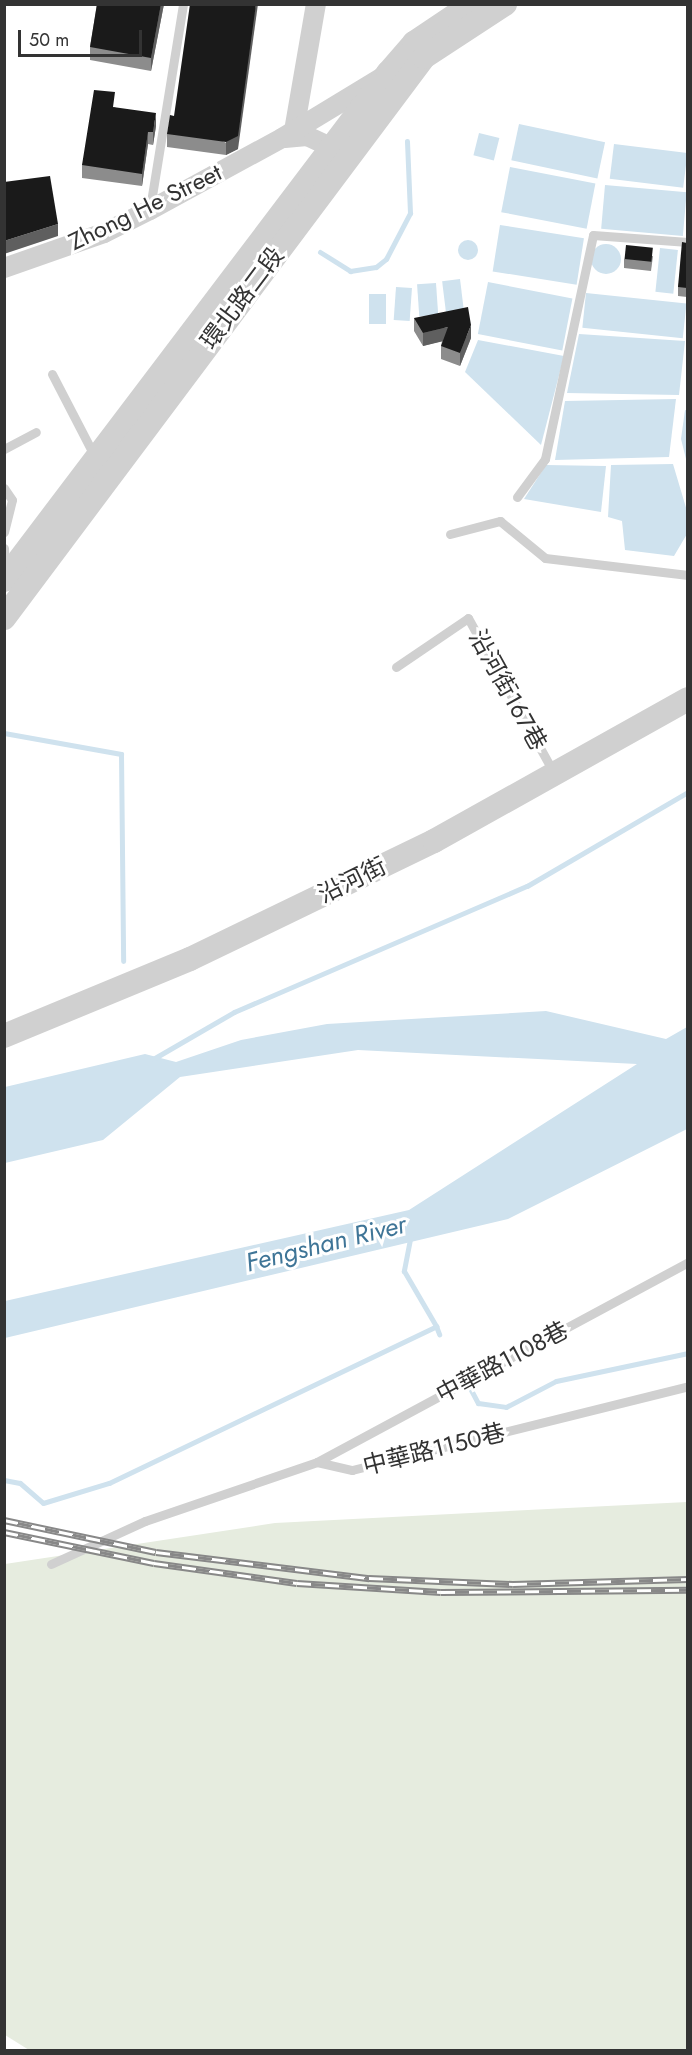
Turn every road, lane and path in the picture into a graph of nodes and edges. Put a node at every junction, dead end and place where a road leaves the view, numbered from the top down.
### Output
1 (183, 4) edge
2 (316, 4) edge
3 (472, 4) edge
4 (505, 4) edge
5 (388, 73) junction
6 (329, 110) junction
7 (353, 134) junction
8 (288, 135) junction
9 (332, 147) junction
10 (150, 210) junction
11 (687, 242) edge
12 (4, 268) edge
13 (52, 374) dead end
14 (36, 432) dead end
15 (4, 449) edge
16 (96, 459) junction
17 (4, 488) edge
18 (516, 497) dead end
19 (4, 532) edge
20 (450, 534) dead end
21 (4, 548) edge
22 (4, 574) edge
23 (687, 575) edge
24 (4, 580) edge
25 (4, 618) edge
26 (396, 667) dead end
27 (687, 699) edge
28 (555, 775) junction
29 (4, 1036) edge
30 (687, 1262) edge
31 (687, 1386) edge
32 (317, 1462) junction
33 (51, 1564) dead end

1 - 10 lane
2 - 8 street
3 - 5 street, 環北路二段
4 - 7 street, 環北路二段
5 - 6 street, Zhong He Street
5 - 7 street, 環北路二段
6 - 7 street
6 - 8 street, Zhong He Street
7 - 9 street, 環北路二段
7 - 25 street, 環北路二段
8 - 9 street, Zhong He Street
8 - 10 street, Zhong He Street
9 - 16 street, 環北路二段
10 - 12 street, Zhong He Street
11 - 18 lane
13 - 16 lane
14 - 15 lane
16 - 24 street, 環北路二段
17 - 19 lane
20 - 23 lane
21 - 22 lane
26 - 28 lane, 沿河街167巷
27 - 28 street, 沿河街
28 - 29 street, 沿河街
30 - 32 lane, 中華路1108巷
31 - 32 lane, 中華路1150巷
32 - 33 lane

